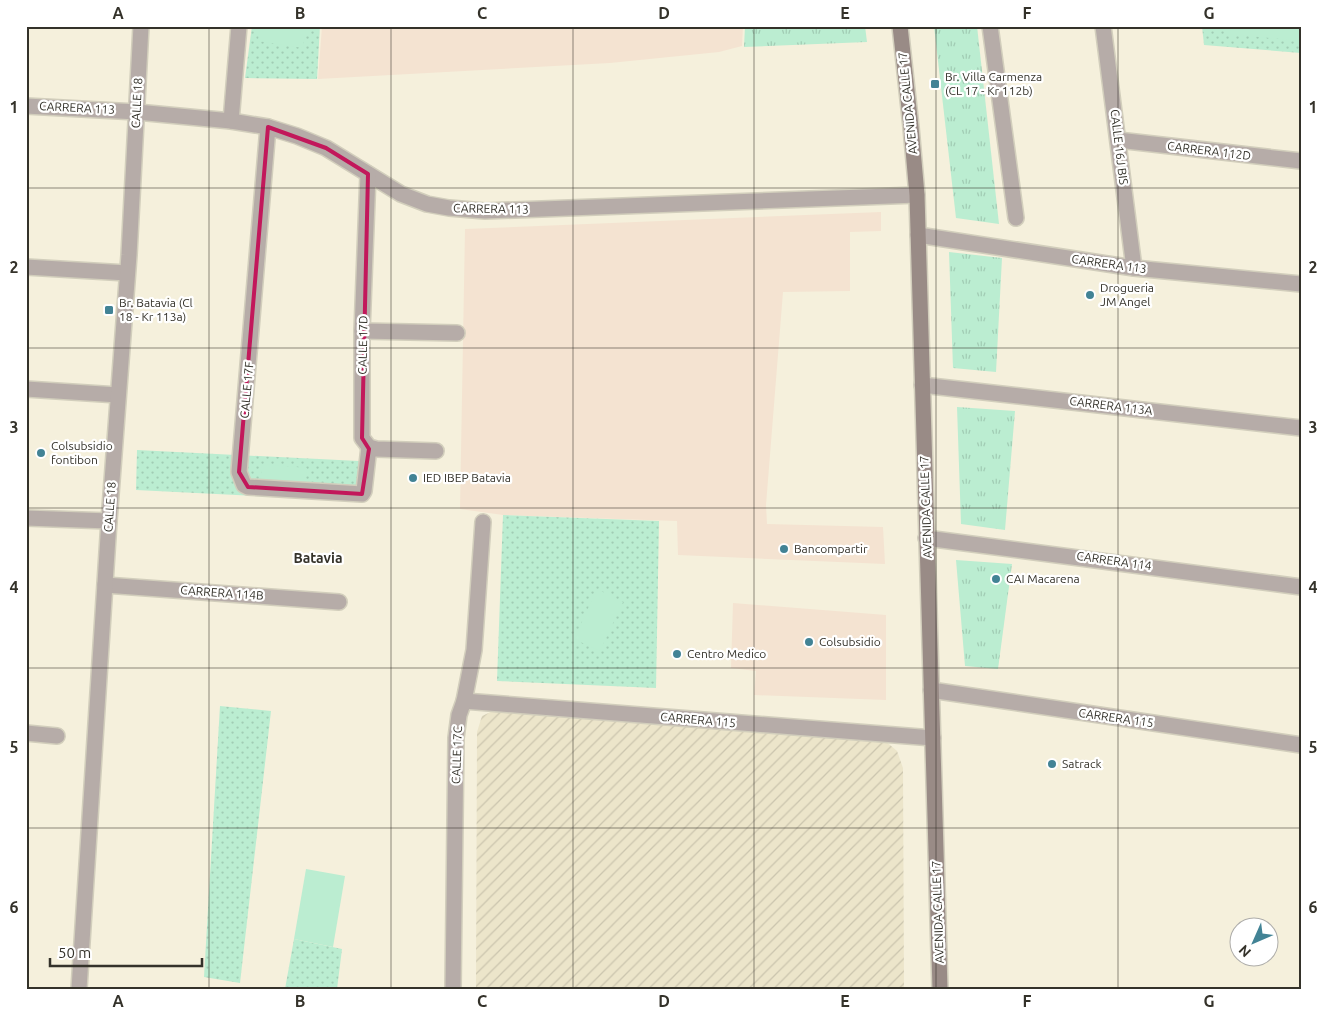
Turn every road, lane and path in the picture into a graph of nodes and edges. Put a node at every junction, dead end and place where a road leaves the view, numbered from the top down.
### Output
1 (141, 26) edge
2 (239, 26) edge
3 (900, 26) edge
4 (990, 26) edge
5 (1103, 26) edge
6 (26, 106) edge
7 (137, 112) junction
8 (231, 121) junction
9 (268, 127) junction
10 (1118, 140) junction
11 (1301, 162) edge
12 (368, 174) junction
13 (916, 195) junction
14 (1016, 218) dead end
15 (918, 235) junction
16 (26, 267) edge
17 (1134, 268) junction
18 (127, 273) junction
19 (1301, 284) edge
20 (362, 331) junction
21 (458, 334) dead end
22 (922, 385) junction
23 (26, 389) edge
24 (118, 395) junction
25 (1301, 428) edge
26 (369, 447) junction
27 (436, 451) dead end
28 (26, 518) edge
29 (109, 521) junction
30 (483, 522) dead end
31 (926, 538) junction
32 (105, 585) junction
33 (1301, 587) edge
34 (339, 602) dead end
35 (931, 690) junction
36 (464, 701) junction
37 (26, 733) edge
38 (57, 736) dead end
39 (933, 738) junction
40 (1301, 745) edge
41 (79, 989) edge
42 (453, 989) edge
43 (940, 989) edge

1 - 7 street, CALLE 18
2 - 8 street
3 - 13 main road, AVENIDA CALLE 17
4 - 14 street
5 - 10 street, CALLE 16J BIS
6 - 7 street, CARRERA 113
7 - 8 street, CARRERA 113
7 - 18 street, CALLE 18
8 - 9 street, CARRERA 113
9 - 12 street, CARRERA 113
9 - 26 street, CALLE 17F
10 - 11 street, CARRERA 112D
10 - 17 street, CALLE 16J BIS
12 - 13 street, CARRERA 113
12 - 20 street, CALLE 17D
13 - 15 main road, AVENIDA CALLE 17
15 - 17 street, CARRERA 113
15 - 22 main road, AVENIDA CALLE 17
16 - 18 street
17 - 19 street, CARRERA 113
18 - 24 street, CALLE 18
20 - 21 street
20 - 26 street, CALLE 17D
22 - 25 street, CARRERA 113A
22 - 31 main road, AVENIDA CALLE 17
23 - 24 street
24 - 29 street, CALLE 18
26 - 27 street
28 - 29 street
29 - 32 street, CALLE 18
30 - 36 street, CALLE 17C
31 - 33 street, CARRERA 114
31 - 35 main road, AVENIDA CALLE 17
32 - 34 street, CARRERA 114B
32 - 41 street, CALLE 18
35 - 39 main road, AVENIDA CALLE 17
35 - 40 street, CARRERA 115
36 - 39 street, CARRERA 115
36 - 42 street, CALLE 17C
37 - 38 street
39 - 43 main road, AVENIDA CALLE 17

